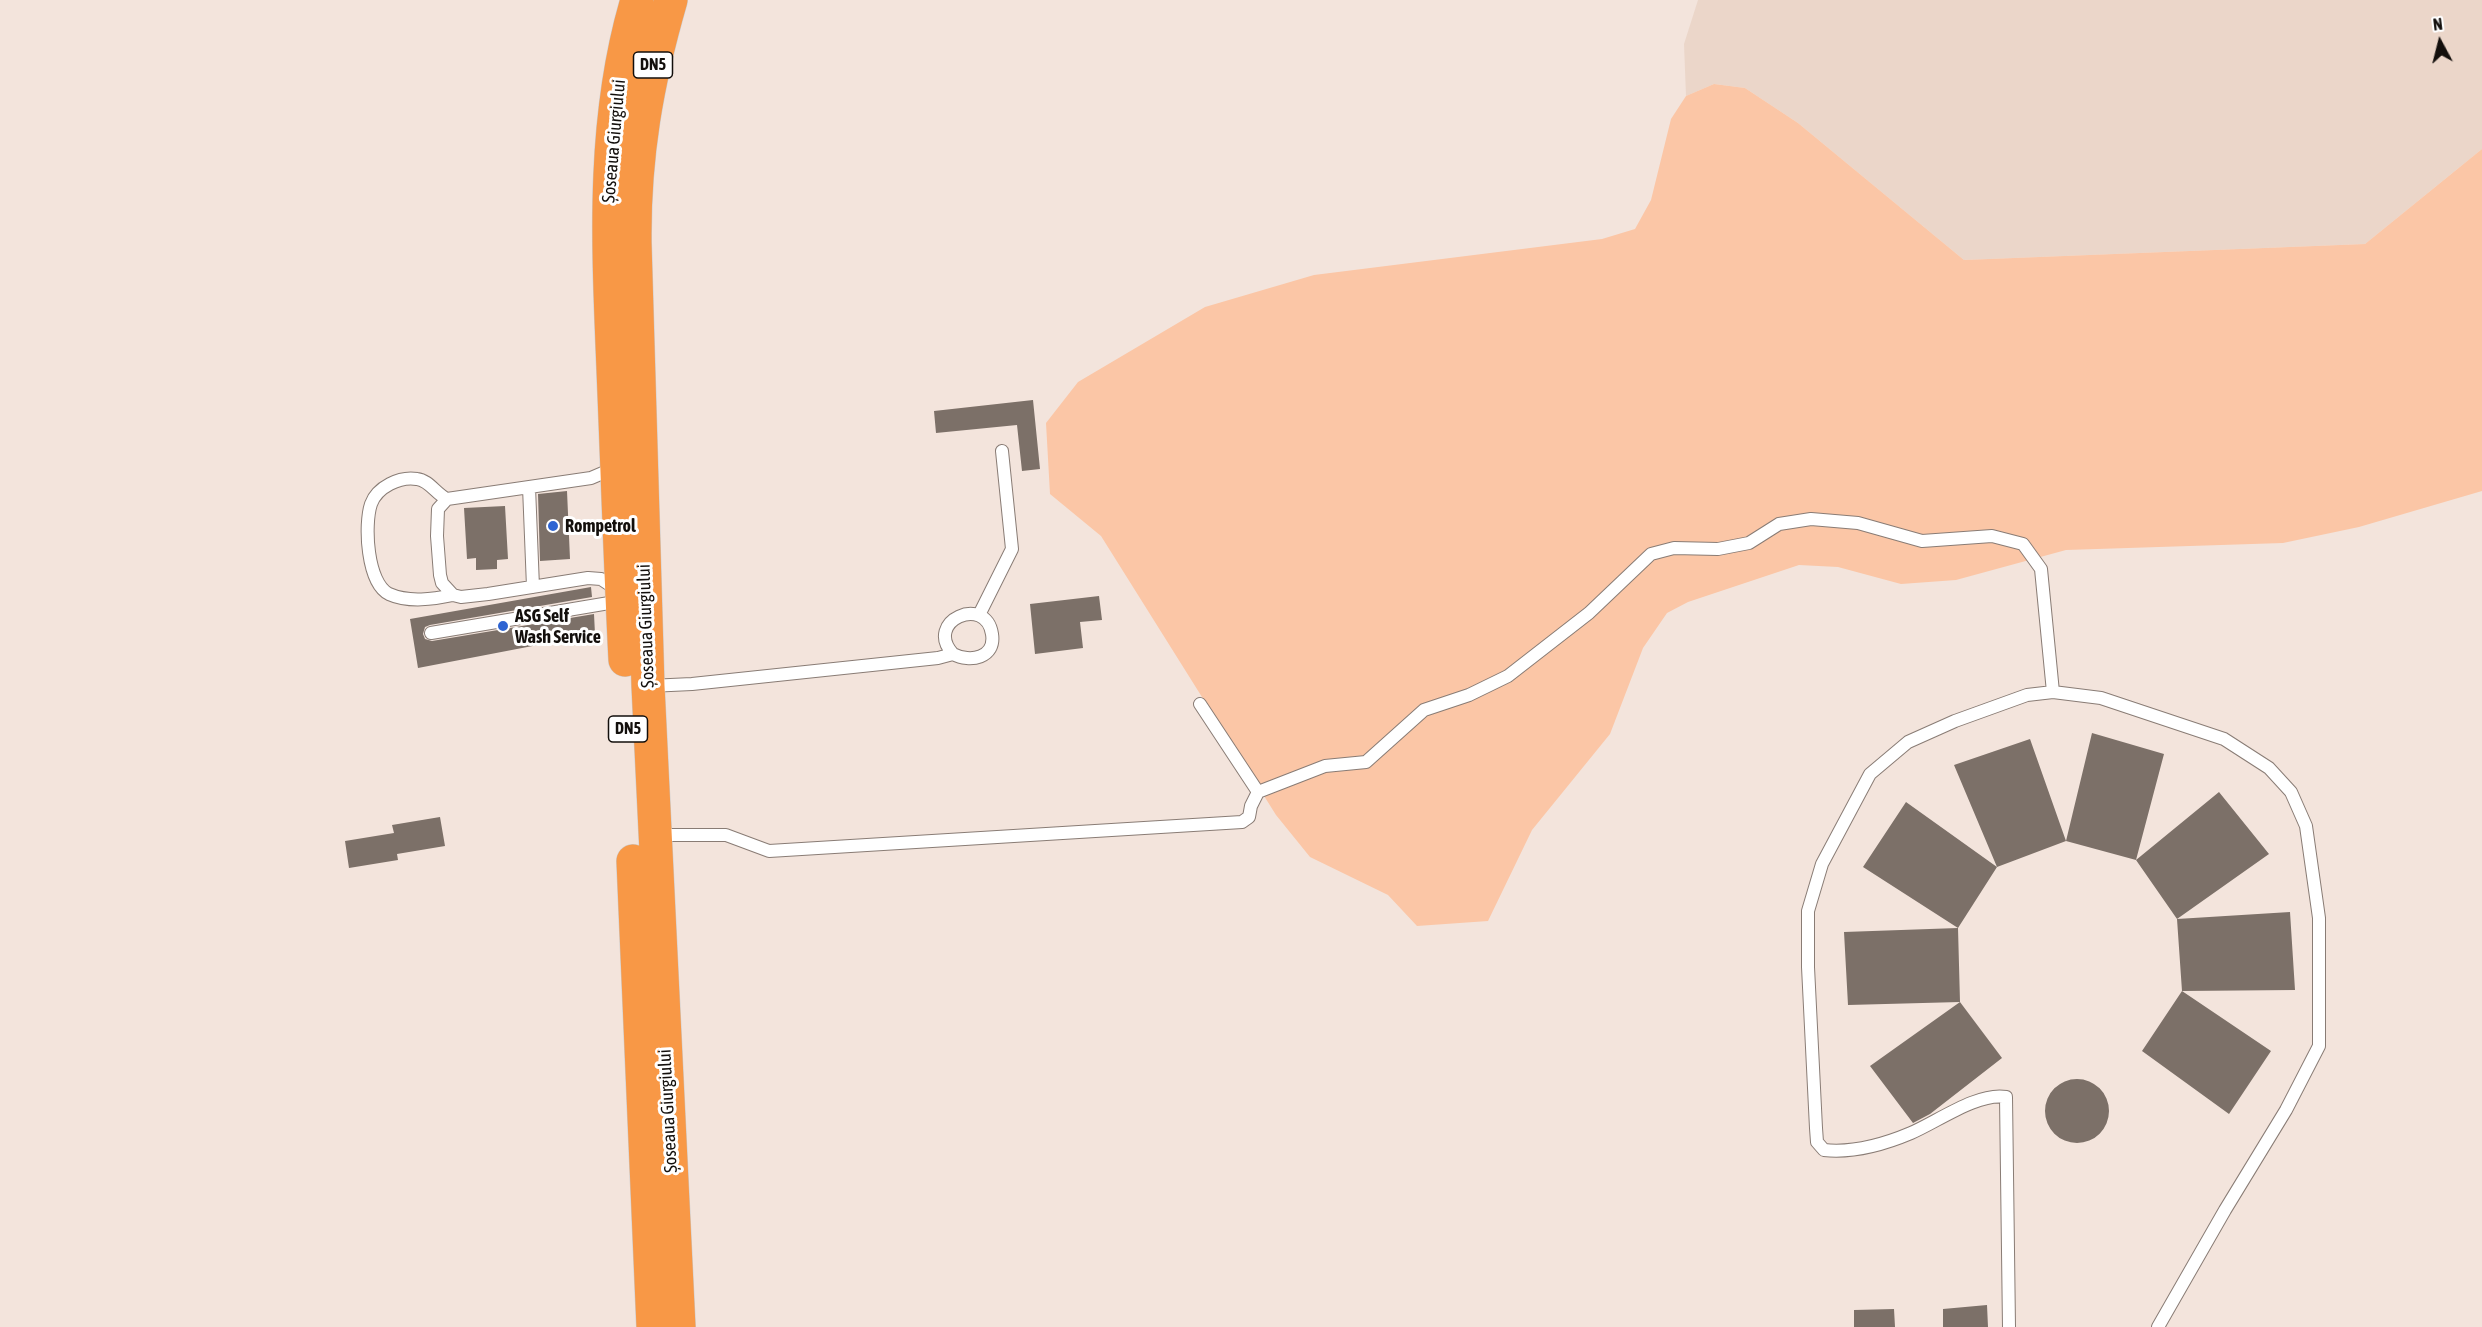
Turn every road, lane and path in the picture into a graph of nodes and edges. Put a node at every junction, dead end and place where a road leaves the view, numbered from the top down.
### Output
1 (637, 0) edge
2 (671, 0) edge
3 (1002, 451) dead end
4 (617, 462) junction
5 (529, 487) junction
6 (447, 499) junction
7 (533, 587) junction
8 (453, 595) junction
9 (622, 598) junction
10 (979, 615) junction
11 (430, 633) dead end
12 (953, 654) junction
13 (648, 686) junction
14 (2053, 692) junction
15 (1200, 704) dead end
16 (1258, 792) junction
17 (654, 835) junction
18 (652, 1327) edge
19 (679, 1327) edge
20 (2008, 1327) edge
21 (2158, 1327) edge

1 - 4 highway, Șoseaua Giurgiului / DN5
2 - 13 highway, Șoseaua Giurgiului / DN5
3 - 10 lane
4 - 5 lane
4 - 9 highway, Șoseaua Giurgiului / DN5
5 - 6 lane
5 - 7 lane
6 - 8 lane
6 - 8 lane
7 - 8 lane
7 - 9 lane
9 - 11 lane
9 - 18 highway, Șoseaua Giurgiului / DN5
10 - 12 lane
10 - 12 lane
12 - 13 lane
13 - 17 highway, Șoseaua Giurgiului / DN5
14 - 16 lane
14 - 20 lane
14 - 21 lane
15 - 16 lane
16 - 17 lane
17 - 19 highway, Șoseaua Giurgiului / DN5

